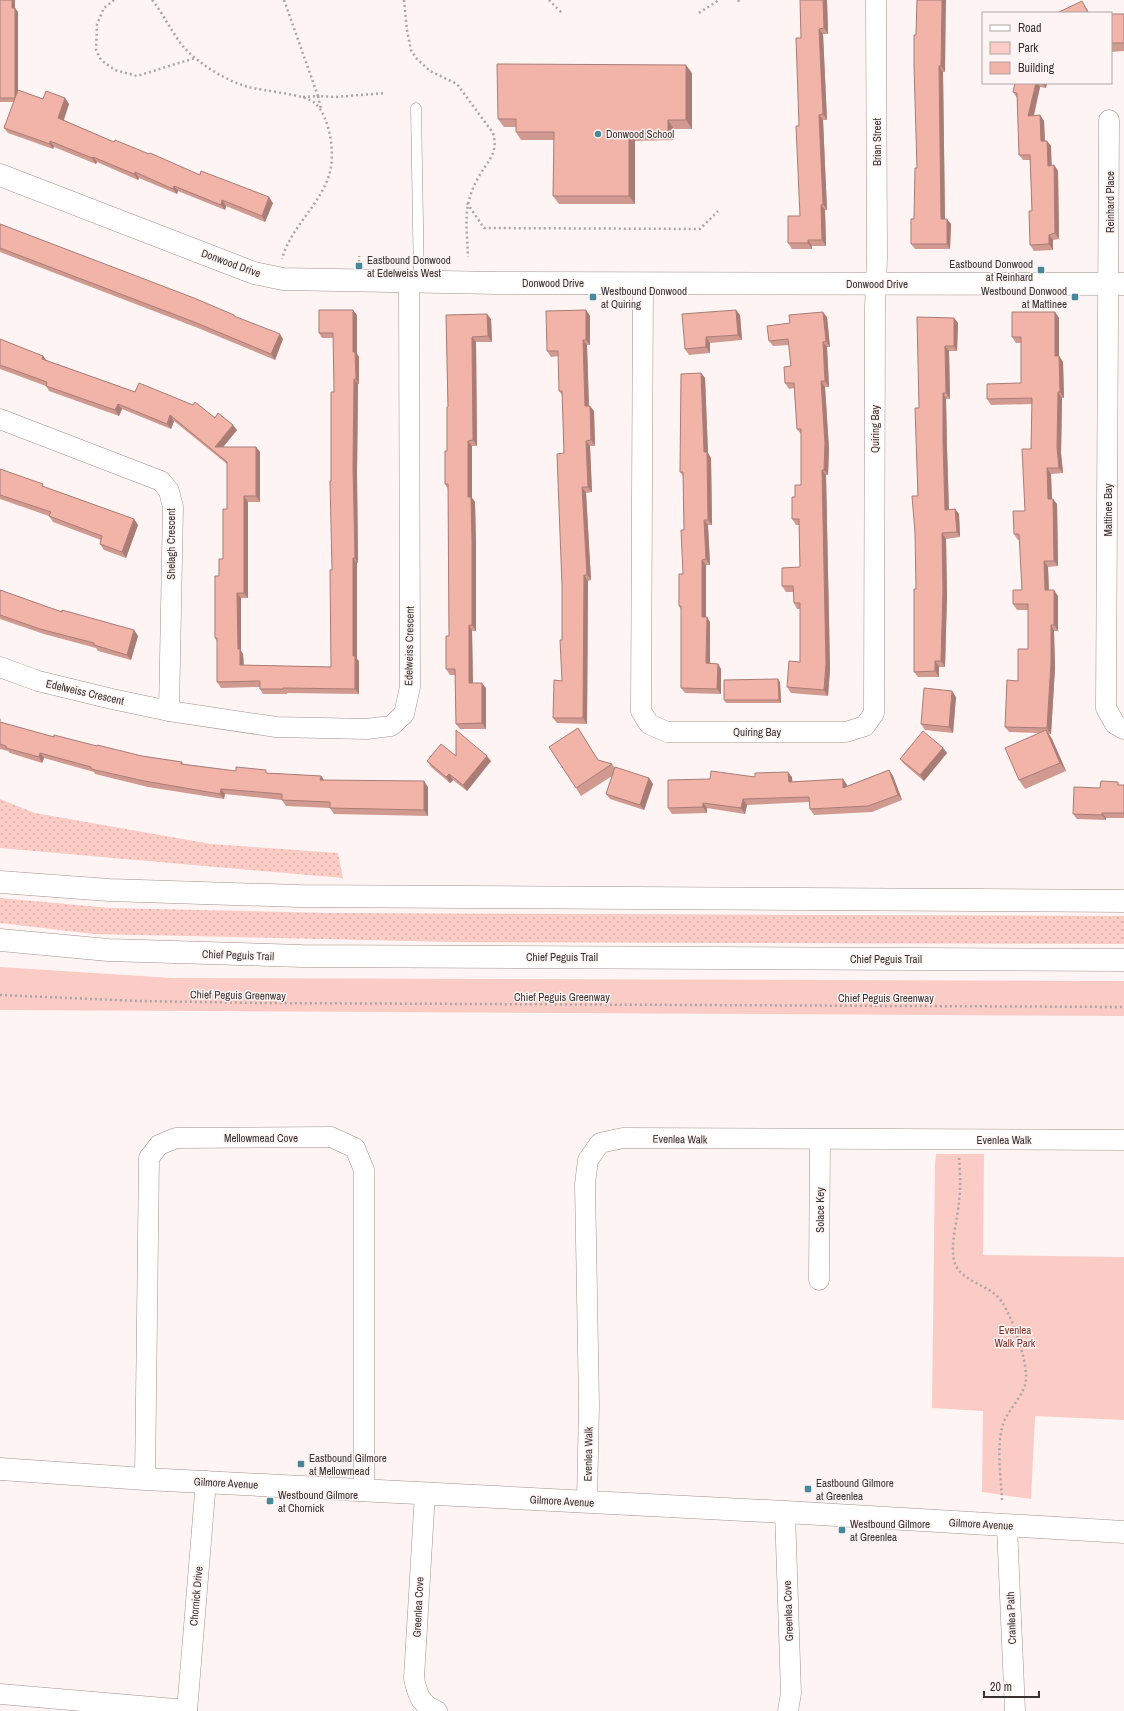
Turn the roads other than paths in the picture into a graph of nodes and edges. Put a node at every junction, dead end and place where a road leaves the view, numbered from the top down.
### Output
1 (876, 0) edge
2 (416, 108) dead end
3 (1109, 120) dead end
4 (0, 175) edge
5 (414, 282) junction
6 (642, 283) junction
7 (876, 284) junction
8 (1117, 284) edge
9 (0, 419) edge
10 (0, 667) edge
11 (169, 711) junction
12 (1124, 729) edge
13 (0, 882) edge
14 (1124, 901) edge
15 (0, 940) edge
16 (1124, 960) edge
17 (820, 1140) junction
18 (1124, 1140) edge
19 (819, 1280) dead end
20 (0, 1469) edge
21 (145, 1479) junction
22 (206, 1481) junction
23 (364, 1491) junction
24 (425, 1493) junction
25 (587, 1502) junction
26 (785, 1512) junction
27 (1007, 1526) junction
28 (1124, 1532) edge
29 (0, 1694) edge
30 (187, 1710) edge
31 (437, 1711) edge
32 (788, 1711) edge
33 (1015, 1711) edge

1 - 7 street, Brian Street
2 - 5 lane
3 - 8 street, Reinhard Place
4 - 5 street, Donwood Drive
5 - 6 street, Donwood Drive
5 - 11 street, Edelweiss Crescent
6 - 7 street, Donwood Drive
6 - 7 street, Quiring Bay
7 - 8 street, Donwood Drive
8 - 12 street, Mattinee Bay
9 - 11 street, Shelagh Crescent
10 - 11 street, Edelweiss Crescent
13 - 14 street
15 - 16 street, Chief Peguis Trail
17 - 18 street, Evenlea Walk
17 - 19 street, Solace Key
17 - 25 street, Evenlea Walk
20 - 21 street, Gilmore Avenue
21 - 22 street, Gilmore Avenue
21 - 23 street, Mellowmead Cove
22 - 23 street, Gilmore Avenue
22 - 30 street, Chornick Drive
23 - 24 street, Gilmore Avenue
24 - 25 street, Gilmore Avenue
24 - 31 street, Greenlea Cove
25 - 26 street, Gilmore Avenue
26 - 27 street, Gilmore Avenue
26 - 32 street, Greenlea Cove
27 - 28 street, Gilmore Avenue
27 - 33 street, Cranlea Path
29 - 30 street

